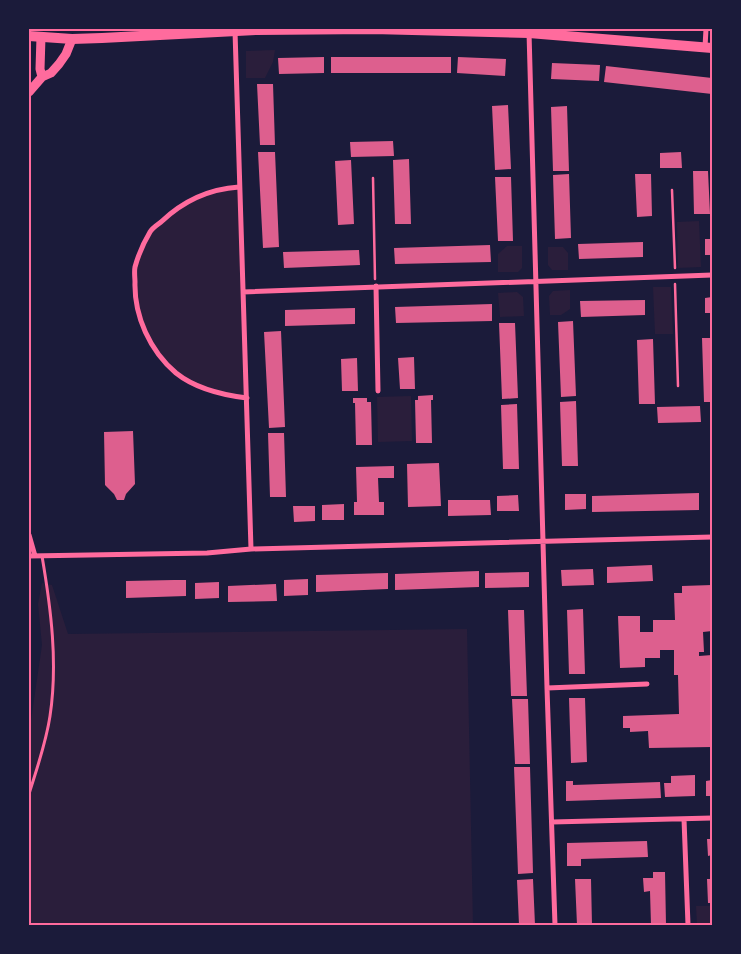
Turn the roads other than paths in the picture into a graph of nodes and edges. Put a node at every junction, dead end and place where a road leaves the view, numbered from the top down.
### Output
1 (706, 29) edge
2 (234, 31) junction
3 (529, 31) edge
4 (78, 35) edge
5 (29, 36) edge
6 (41, 37) junction
7 (709, 48) edge
8 (42, 77) junction
9 (29, 92) edge
10 (239, 187) junction
11 (712, 275) edge
12 (536, 282) junction
13 (376, 286) junction
14 (243, 292) junction
15 (378, 392) dead end
16 (247, 398) junction
17 (29, 535) edge
18 (712, 537) edge
19 (544, 542) junction
20 (251, 549) junction
21 (29, 556) edge
22 (35, 556) junction
23 (42, 556) junction
24 (647, 684) dead end
25 (547, 688) junction
26 (29, 794) edge
27 (712, 818) edge
28 (684, 819) junction
29 (552, 822) junction
30 (555, 925) edge
31 (688, 925) edge

1 - 7 street
2 - 3 main road
2 - 4 main road
2 - 10 street
3 - 7 main road
3 - 12 street
4 - 6 main road
4 - 8 street
5 - 6 main road
6 - 8 street
8 - 9 street
10 - 14 street
10 - 16 street
11 - 12 street
12 - 13 street
12 - 19 street
13 - 14 street
13 - 15 street
14 - 16 street
16 - 20 street
17 - 22 street
18 - 19 street
19 - 20 street
19 - 25 street
20 - 23 street
21 - 22 street
22 - 23 street
23 - 26 lane
24 - 25 street
25 - 29 street
27 - 28 street
28 - 29 street
28 - 31 street
29 - 30 street

